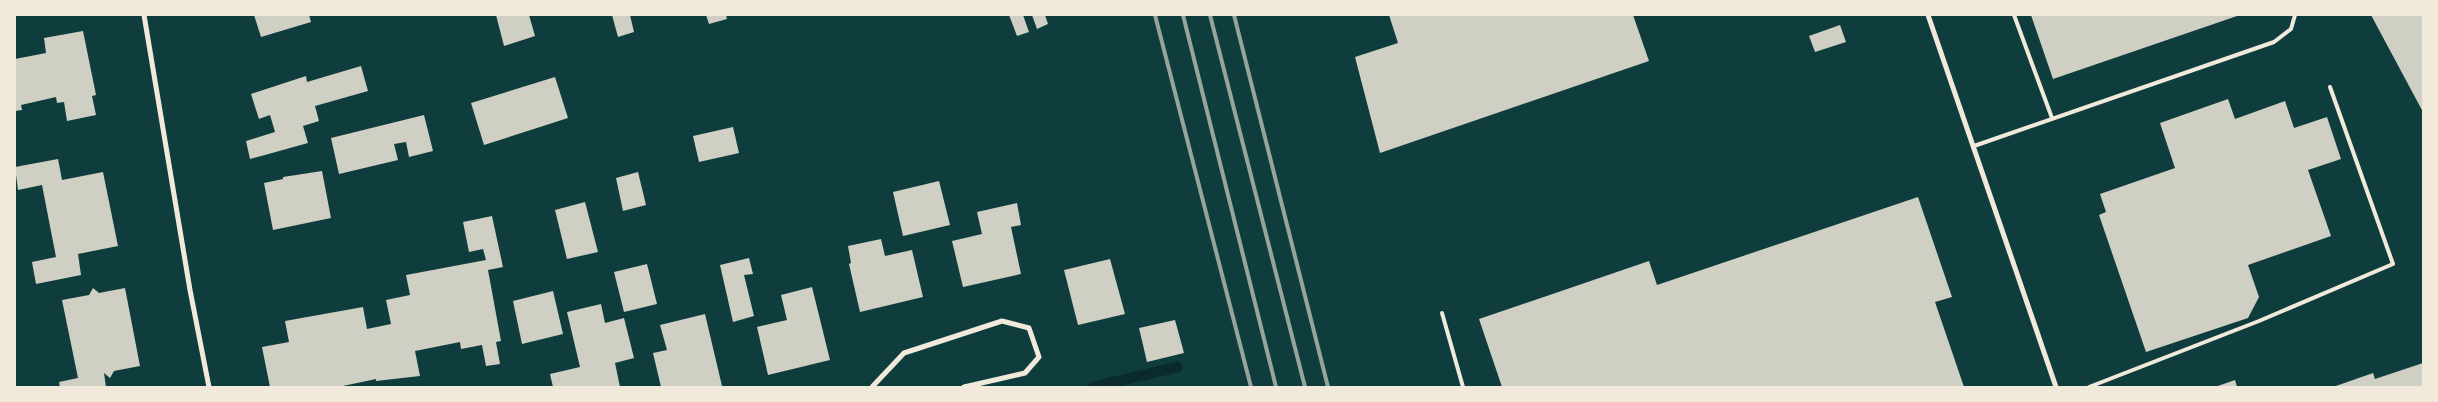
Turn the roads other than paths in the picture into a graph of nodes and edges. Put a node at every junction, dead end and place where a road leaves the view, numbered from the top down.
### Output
1 (144, 15) edge
2 (1928, 15) edge
3 (2014, 15) edge
4 (2294, 15) edge
5 (2330, 87) dead end
6 (2052, 118) junction
7 (1974, 146) junction
8 (1442, 313) dead end
9 (209, 387) edge
10 (872, 387) edge
11 (964, 387) edge
12 (1463, 387) edge
13 (2056, 387) edge
14 (2089, 387) edge

1 - 9 street
2 - 7 street
3 - 6 lane
4 - 6 lane
5 - 14 lane
6 - 7 lane
7 - 13 street
8 - 12 lane
10 - 11 street

